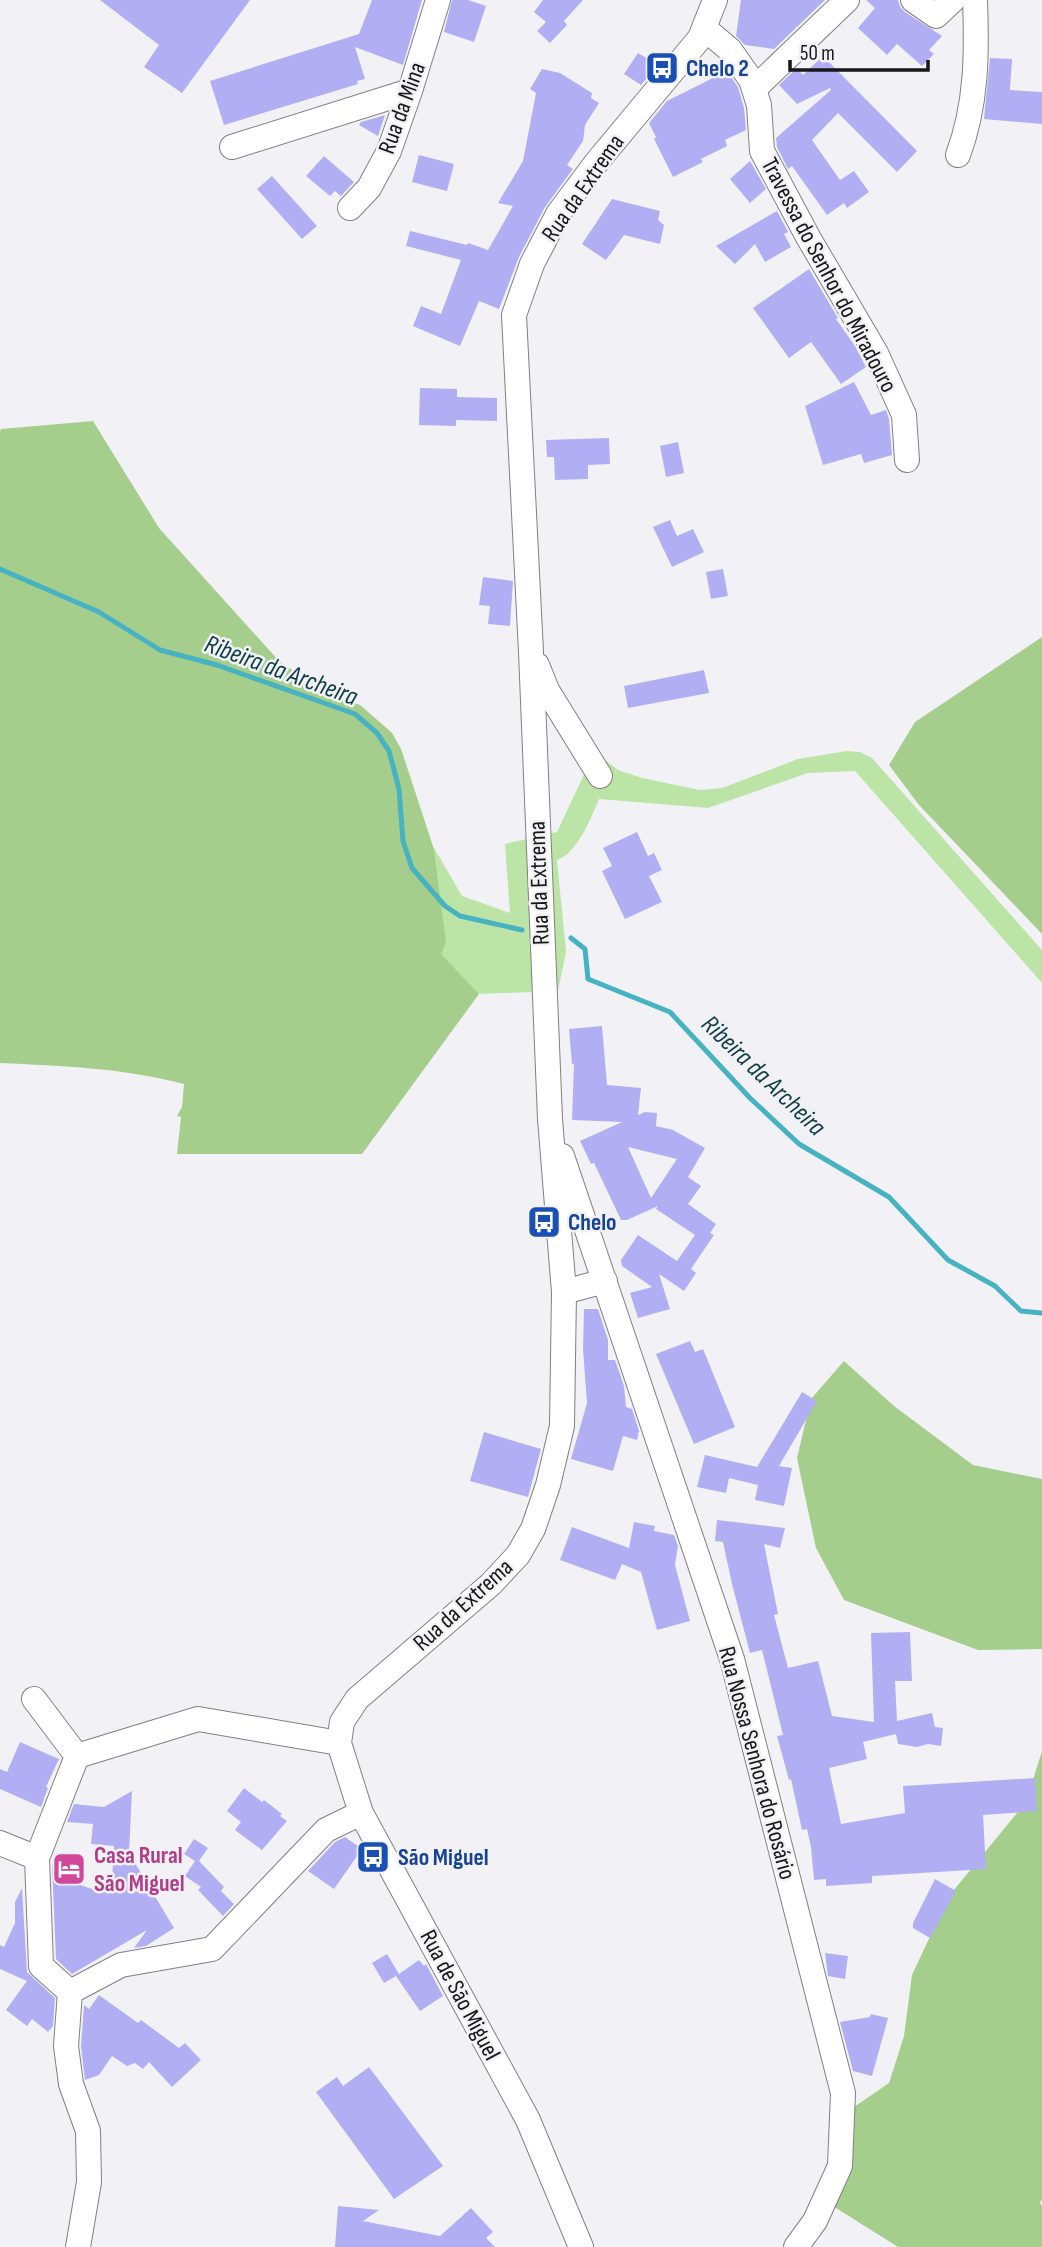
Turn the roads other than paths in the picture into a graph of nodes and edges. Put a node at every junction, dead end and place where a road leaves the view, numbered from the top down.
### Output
1 (438, 0) edge
2 (715, 0) edge
3 (847, 0) edge
4 (913, 0) edge
5 (953, 0) edge
6 (975, 0) edge
7 (704, 28) junction
8 (754, 89) junction
9 (410, 91) junction
10 (232, 147) dead end
11 (958, 155) dead end
12 (350, 208) dead end
13 (907, 460) dead end
14 (531, 652) junction
15 (600, 776) dead end
16 (550, 1119) junction
17 (605, 1281) junction
18 (564, 1292) junction
19 (34, 1699) dead end
20 (339, 1742) junction
21 (77, 1756) junction
22 (361, 1813) junction
23 (0, 1843) edge
24 (37, 1858) junction
25 (70, 1992) junction
26 (78, 2247) edge
27 (581, 2247) edge
28 (796, 2247) edge

1 - 9 street, Rua da Mina
2 - 7 street, Rua da Extrema
3 - 8 street
4 - 5 street
6 - 11 street
7 - 8 street, Travessa do Senhor do Miradouro
7 - 14 street, Rua da Extrema
8 - 13 street, Travessa do Senhor do Miradouro
9 - 10 street
9 - 12 street, Rua da Mina
14 - 15 street
14 - 16 street, Rua da Extrema
16 - 17 street, Rua Nossa Senhora do Rosário
16 - 18 street, Rua da Extrema
17 - 18 street
17 - 28 street, Rua Nossa Senhora do Rosário
18 - 20 street, Rua da Extrema
19 - 21 street
20 - 21 street
20 - 22 street, Rua de São Miguel
21 - 24 street
22 - 25 street
22 - 27 street, Rua de São Miguel
23 - 24 street
24 - 25 street
25 - 26 street

